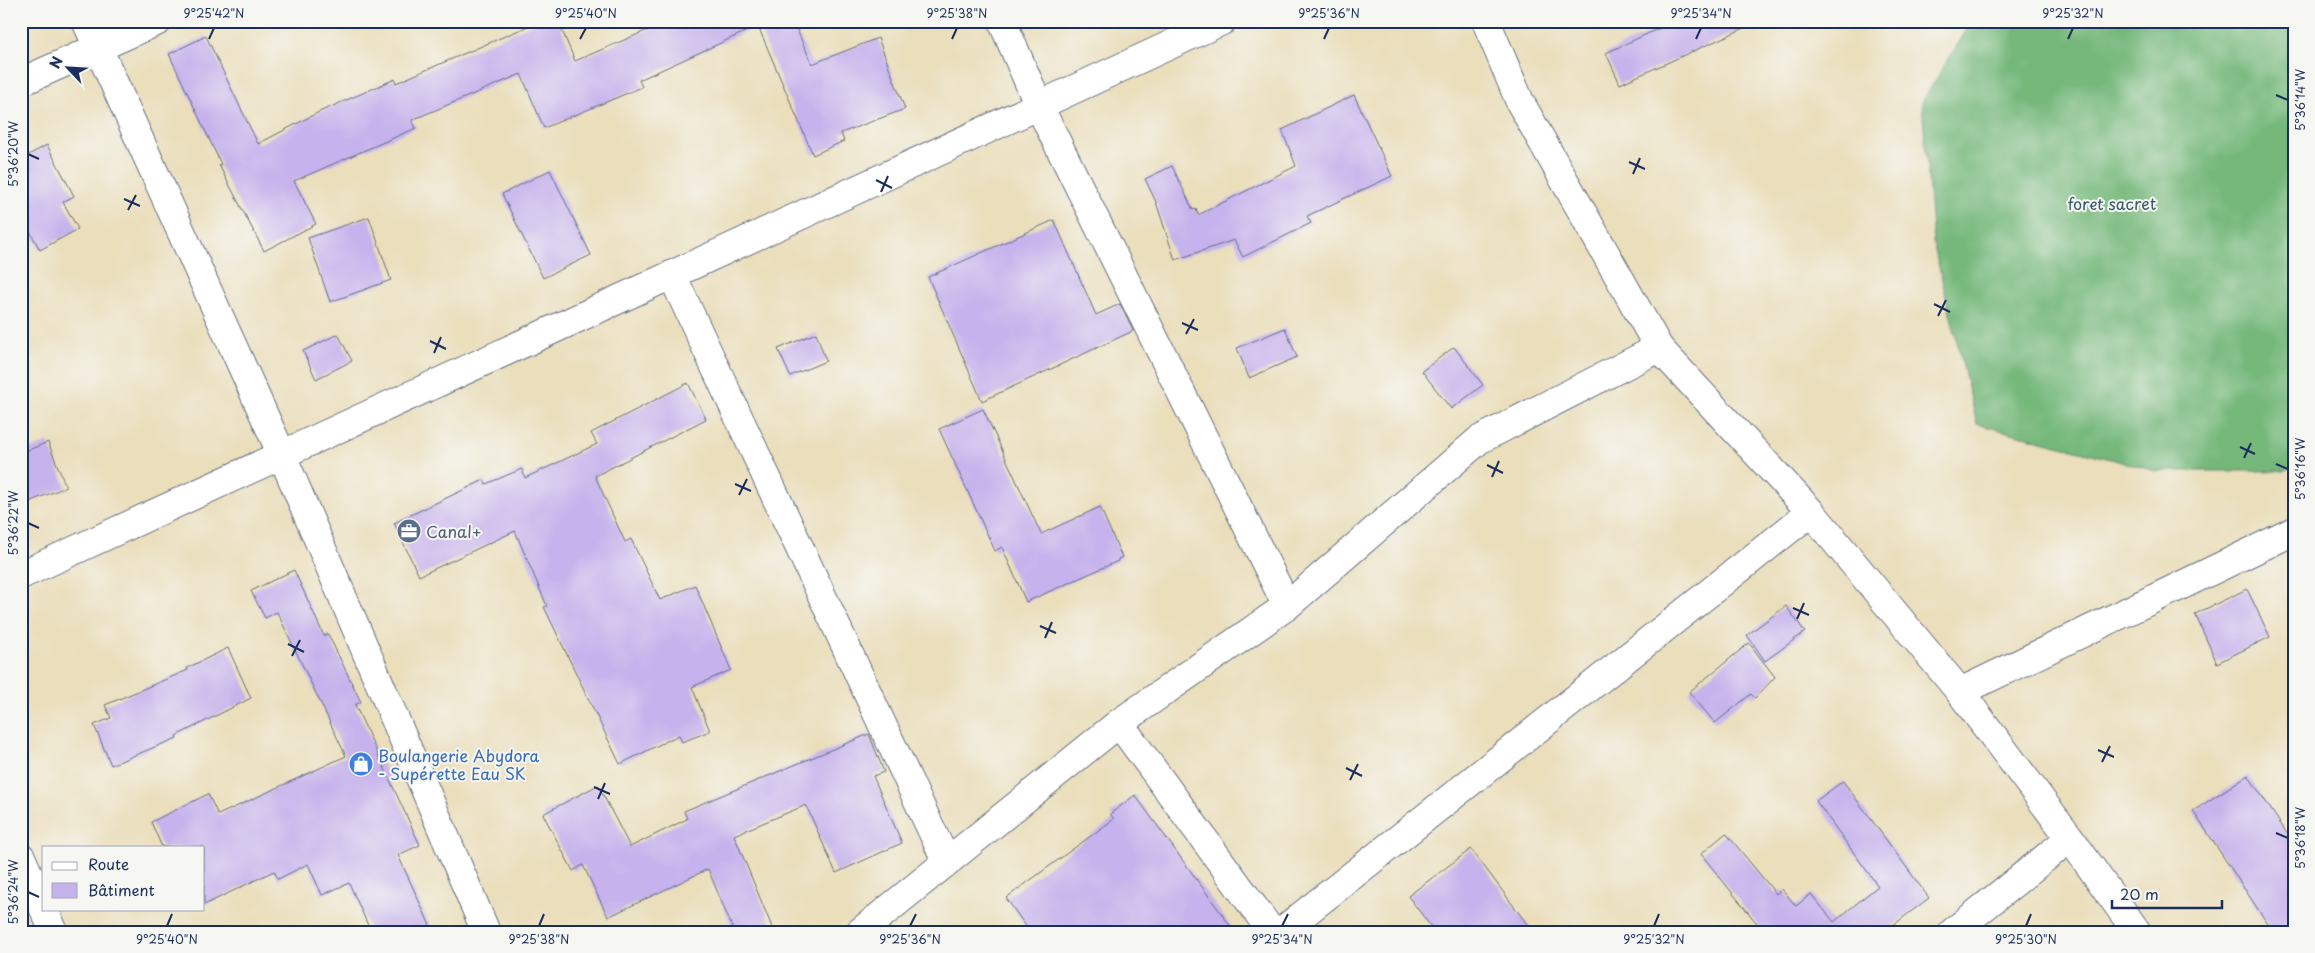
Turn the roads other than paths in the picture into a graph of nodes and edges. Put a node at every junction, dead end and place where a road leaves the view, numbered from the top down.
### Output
1 (86, 21) edge
2 (158, 21) edge
3 (1002, 21) edge
4 (1222, 21) edge
5 (1486, 21) edge
6 (98, 48) junction
7 (21, 82) edge
8 (1039, 106) junction
9 (672, 275) junction
10 (1659, 348) junction
11 (282, 455) junction
12 (1811, 512) junction
13 (2294, 531) edge
14 (21, 575) edge
15 (1288, 606) junction
16 (1960, 692) junction
17 (1119, 723) junction
18 (2070, 838) junction
19 (21, 857) edge
20 (947, 863) junction
21 (42, 904) edge
22 (44, 910) edge
23 (54, 932) edge
24 (486, 932) edge
25 (860, 932) edge
26 (1272, 932) edge
27 (1281, 932) edge
28 (1953, 932) edge
29 (2137, 932) edge

1 - 6 street
2 - 6 street
3 - 8 street
4 - 8 street
5 - 10 street
6 - 7 street
6 - 11 street
8 - 9 street
8 - 15 street
9 - 11 street
9 - 20 street
10 - 12 street
10 - 15 street
11 - 14 street
11 - 24 street
12 - 16 street
12 - 27 street
13 - 16 street
15 - 17 street
16 - 18 street
17 - 20 street
17 - 26 street
18 - 28 street
18 - 29 street
19 - 21 street
20 - 25 street
22 - 23 street

